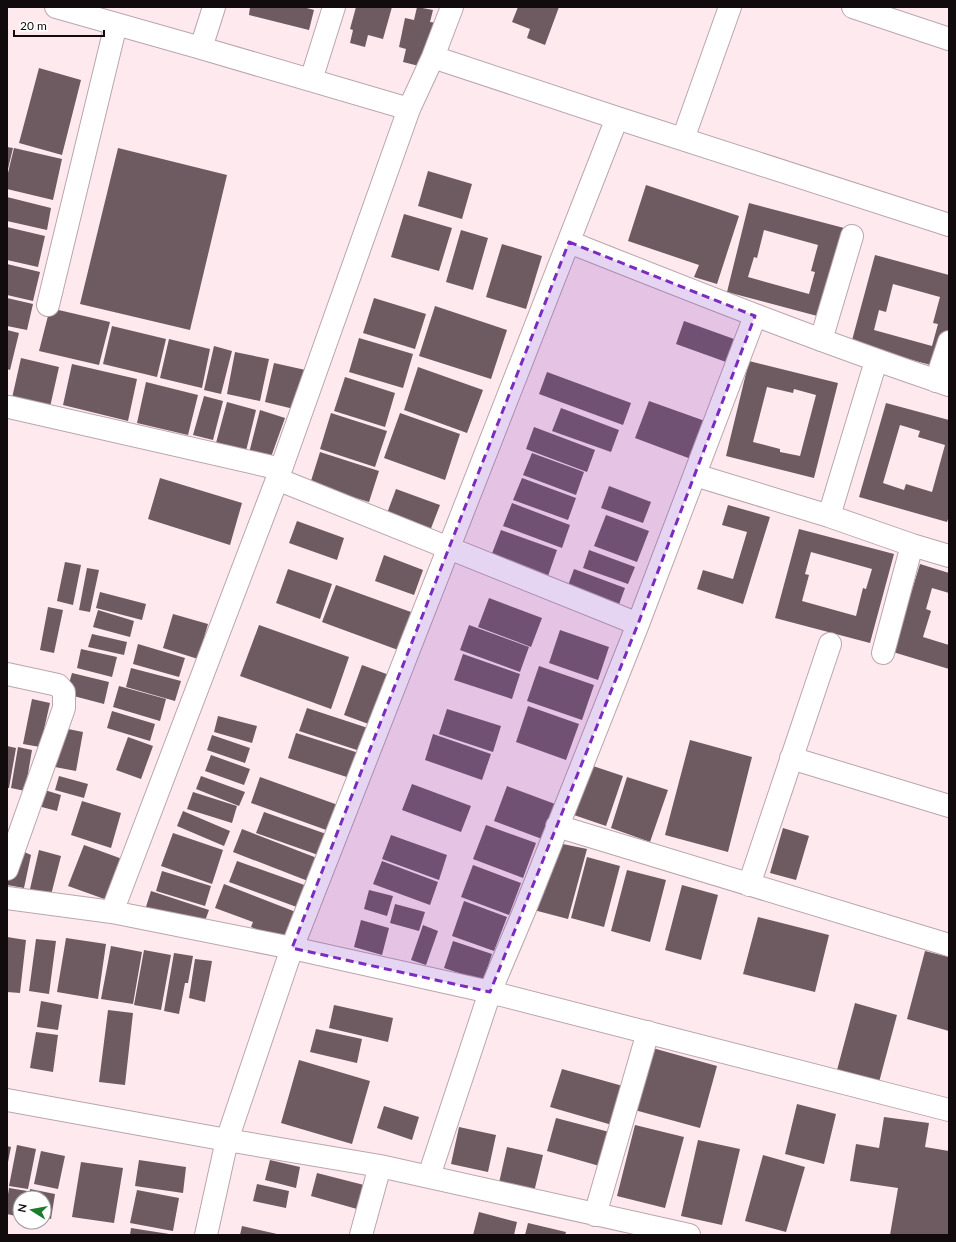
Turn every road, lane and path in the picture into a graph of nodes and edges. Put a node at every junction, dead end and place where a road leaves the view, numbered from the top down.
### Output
1 (214, 7) edge
2 (334, 7) edge
3 (452, 7) edge
4 (730, 7) edge
5 (853, 7) edge
6 (64, 8) edge
7 (116, 24) junction
8 (949, 38) edge
9 (201, 48) junction
10 (433, 57) junction
11 (311, 80) junction
12 (409, 109) junction
13 (617, 118) junction
14 (683, 139) junction
15 (949, 225) edge
16 (852, 236) dead end
17 (569, 242) junction
18 (48, 305) dead end
19 (755, 316) junction
20 (821, 340) junction
21 (949, 342) edge
22 (876, 361) junction
23 (942, 383) edge
24 (9, 407) dead end
25 (279, 474) junction
26 (695, 475) junction
27 (829, 516) junction
28 (912, 544) junction
29 (448, 548) junction
30 (949, 556) edge
31 (638, 624) junction
32 (830, 644) dead end
33 (883, 653) dead end
34 (7, 674) edge
35 (792, 758) junction
36 (949, 806) edge
37 (557, 826) junction
38 (7, 869) edge
39 (749, 885) junction
40 (7, 898) edge
41 (112, 912) junction
42 (949, 945) edge
43 (292, 948) junction
44 (490, 992) junction
45 (648, 1032) junction
46 (7, 1100) edge
47 (949, 1110) edge
48 (228, 1140) junction
49 (380, 1166) junction
50 (429, 1176) junction
51 (595, 1215) junction
52 (206, 1235) edge
53 (361, 1235) edge
54 (689, 1235) edge

1 - 9 street
2 - 11 street
3 - 10 street
4 - 14 street
5 - 8 street
6 - 7 street
7 - 9 street
7 - 18 street
9 - 11 street
10 - 12 street
10 - 13 street
11 - 12 street
12 - 25 street
13 - 14 street
13 - 17 street
14 - 15 street
16 - 20 street
17 - 19 street
17 - 29 street
19 - 20 street
19 - 26 street
20 - 22 street
21 - 23 street
22 - 23 street
22 - 27 street
24 - 25 street
25 - 29 street
25 - 41 street
26 - 27 street
26 - 31 street
27 - 28 street
28 - 30 street
28 - 33 street
29 - 31 street
29 - 43 street
31 - 37 street
32 - 35 street
34 - 38 street
35 - 36 street
35 - 39 street
37 - 39 street
37 - 44 street
39 - 42 street
40 - 41 street
41 - 43 street
43 - 44 street
43 - 48 street
44 - 45 street
44 - 50 street
45 - 47 street
45 - 51 street
46 - 48 street
48 - 49 street
48 - 52 street
49 - 50 street
49 - 53 street
50 - 51 street
51 - 54 street

